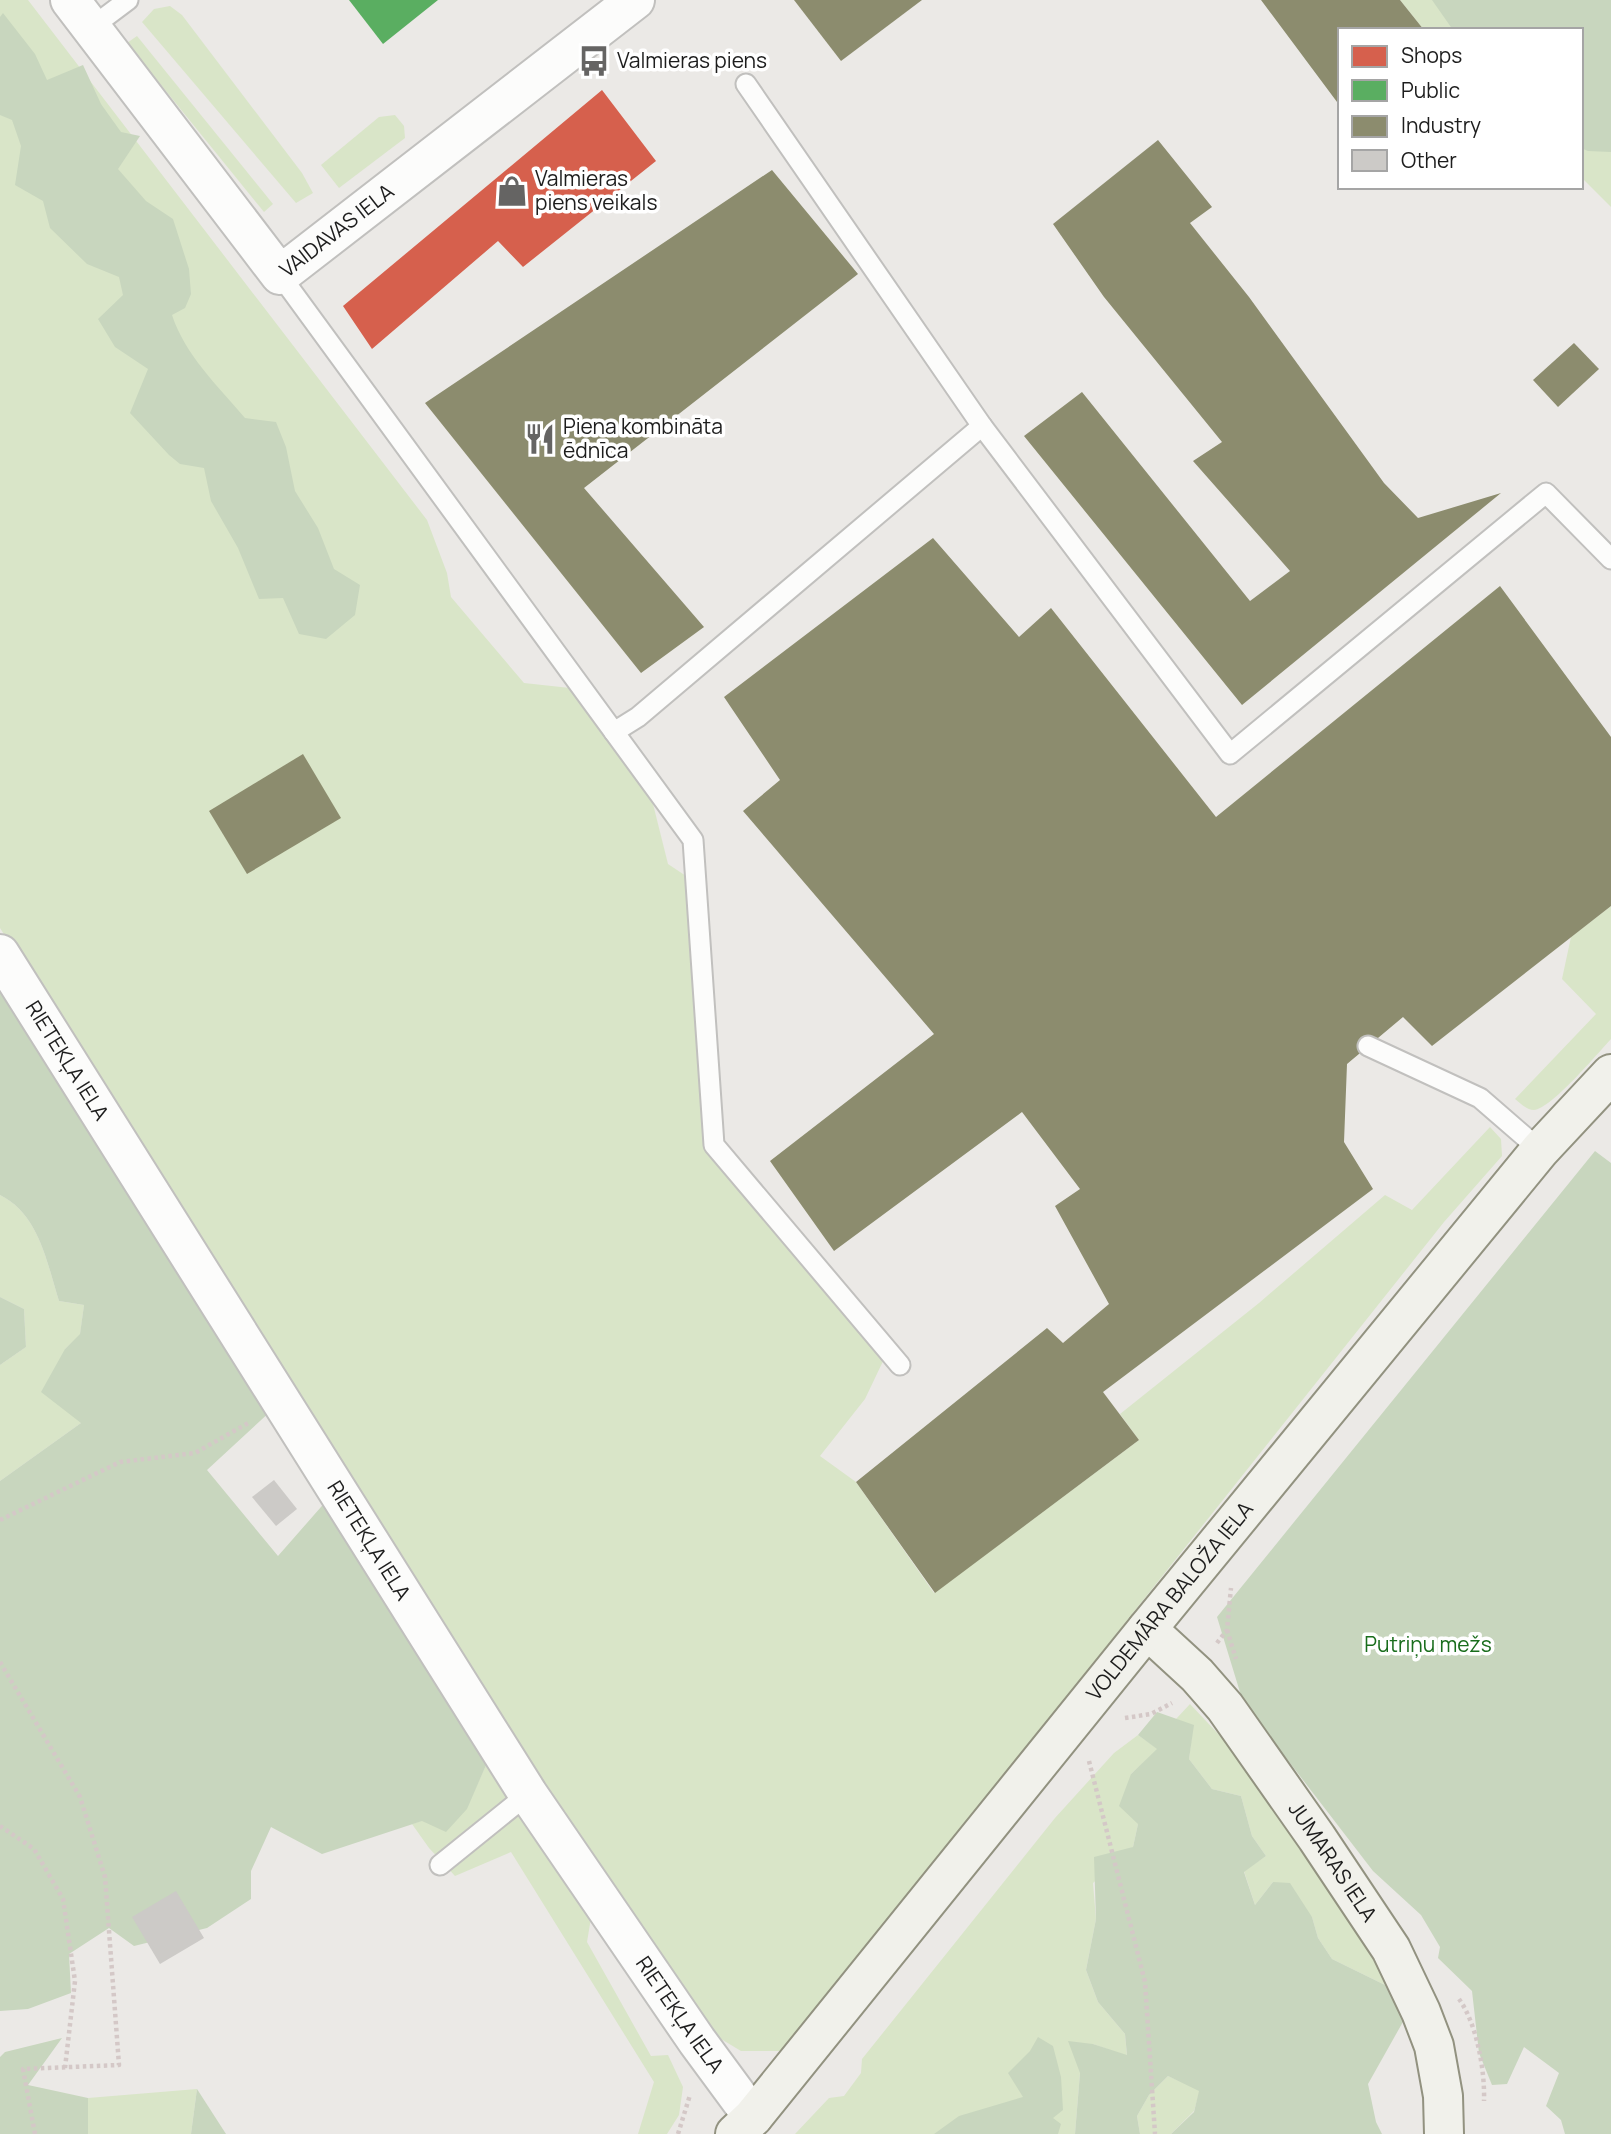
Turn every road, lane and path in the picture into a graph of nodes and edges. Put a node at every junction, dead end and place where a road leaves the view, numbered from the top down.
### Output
1 (128, 0) edge
2 (635, 0) edge
3 (81, 14) edge
4 (746, 84) dead end
5 (280, 275) junction
6 (982, 426) junction
7 (1611, 559) edge
8 (614, 732) junction
9 (0, 954) edge
10 (1368, 1046) dead end
11 (1611, 1074) edge
12 (1540, 1150) junction
13 (900, 1365) dead end
14 (253, 1421) dead end
15 (0, 1520) edge
16 (1147, 1629) junction
17 (0, 1662) edge
18 (1089, 1761) dead end
19 (528, 1794) junction
20 (0, 1826) edge
21 (440, 1865) dead end
22 (65, 2068) junction
23 (744, 2125) edge
24 (34, 2134) edge
25 (1155, 2134) edge
26 (1444, 2134) edge

1 - 3 lane
2 - 5 street, VAIDAVAS IELA
3 - 5 street, VAIDAVAS IELA
4 - 6 lane
5 - 8 lane
6 - 7 lane
6 - 8 lane
8 - 13 lane
9 - 19 street, RIETEKĻA IELA
10 - 12 lane
11 - 12 main road, VOLDEMĀRA BALOŽA IELA
12 - 16 main road, VOLDEMĀRA BALOŽA IELA
14 - 15 path
16 - 23 main road, VOLDEMĀRA BALOŽA IELA
16 - 26 main road, JUMARAS IELA
17 - 22 path
18 - 25 path
19 - 21 lane
19 - 23 street, RIETEKĻA IELA
20 - 22 path
22 - 24 path

